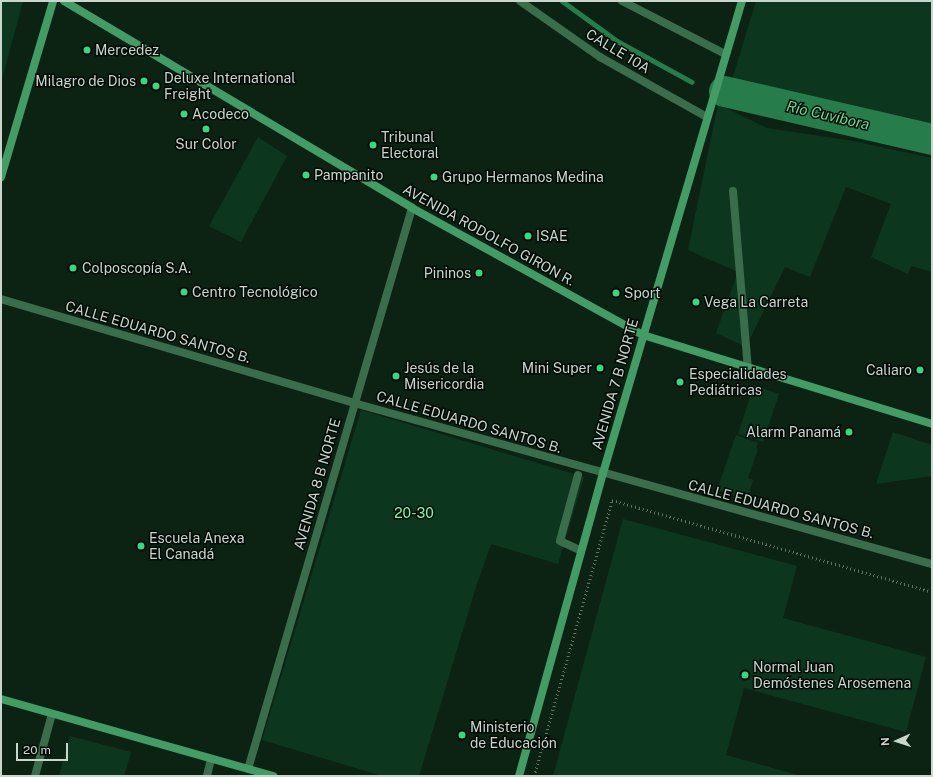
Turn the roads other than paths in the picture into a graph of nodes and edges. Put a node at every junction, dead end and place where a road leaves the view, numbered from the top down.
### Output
1 (53, 1) edge
2 (64, 1) edge
3 (520, 1) edge
4 (622, 1) edge
5 (742, 1) edge
6 (725, 54) junction
7 (707, 117) junction
8 (1, 177) edge
9 (733, 191) dead end
10 (412, 208) junction
11 (1, 299) edge
12 (643, 336) junction
13 (748, 368) junction
14 (354, 403) junction
15 (932, 424) edge
16 (603, 473) junction
17 (578, 475) dead end
18 (581, 551) junction
19 (932, 564) edge
20 (1, 699) edge
21 (52, 714) junction
22 (211, 759) junction
23 (248, 769) junction
24 (35, 776) edge
25 (207, 776) edge
26 (273, 776) edge
27 (519, 776) edge

1 - 8 main road
2 - 10 main road, AVENIDA RODOLFO GIRON R.
3 - 7 street, CALLE 10A
4 - 6 street
5 - 6 main road, AVENIDA 7 B NORTE
6 - 7 main road, AVENIDA 7 B NORTE
7 - 12 main road, AVENIDA 7 B NORTE
9 - 13 street
10 - 12 main road, AVENIDA RODOLFO GIRON R.
10 - 14 street, AVENIDA 8 B NORTE
11 - 14 street, CALLE EDUARDO SANTOS B.
12 - 13 main road, AVENIDA RODOLFO GIRON R.
12 - 16 main road, AVENIDA 7 B NORTE
13 - 15 main road, AVENIDA RODOLFO GIRON R.
14 - 16 street, CALLE EDUARDO SANTOS B.
14 - 23 street, AVENIDA 8 B NORTE
16 - 18 main road, AVENIDA 7 B NORTE
16 - 19 street, CALLE EDUARDO SANTOS B.
17 - 18 street
18 - 27 main road, AVENIDA 7 B NORTE
20 - 21 main road
21 - 22 main road
21 - 24 street
22 - 23 main road
22 - 25 street
23 - 26 main road

